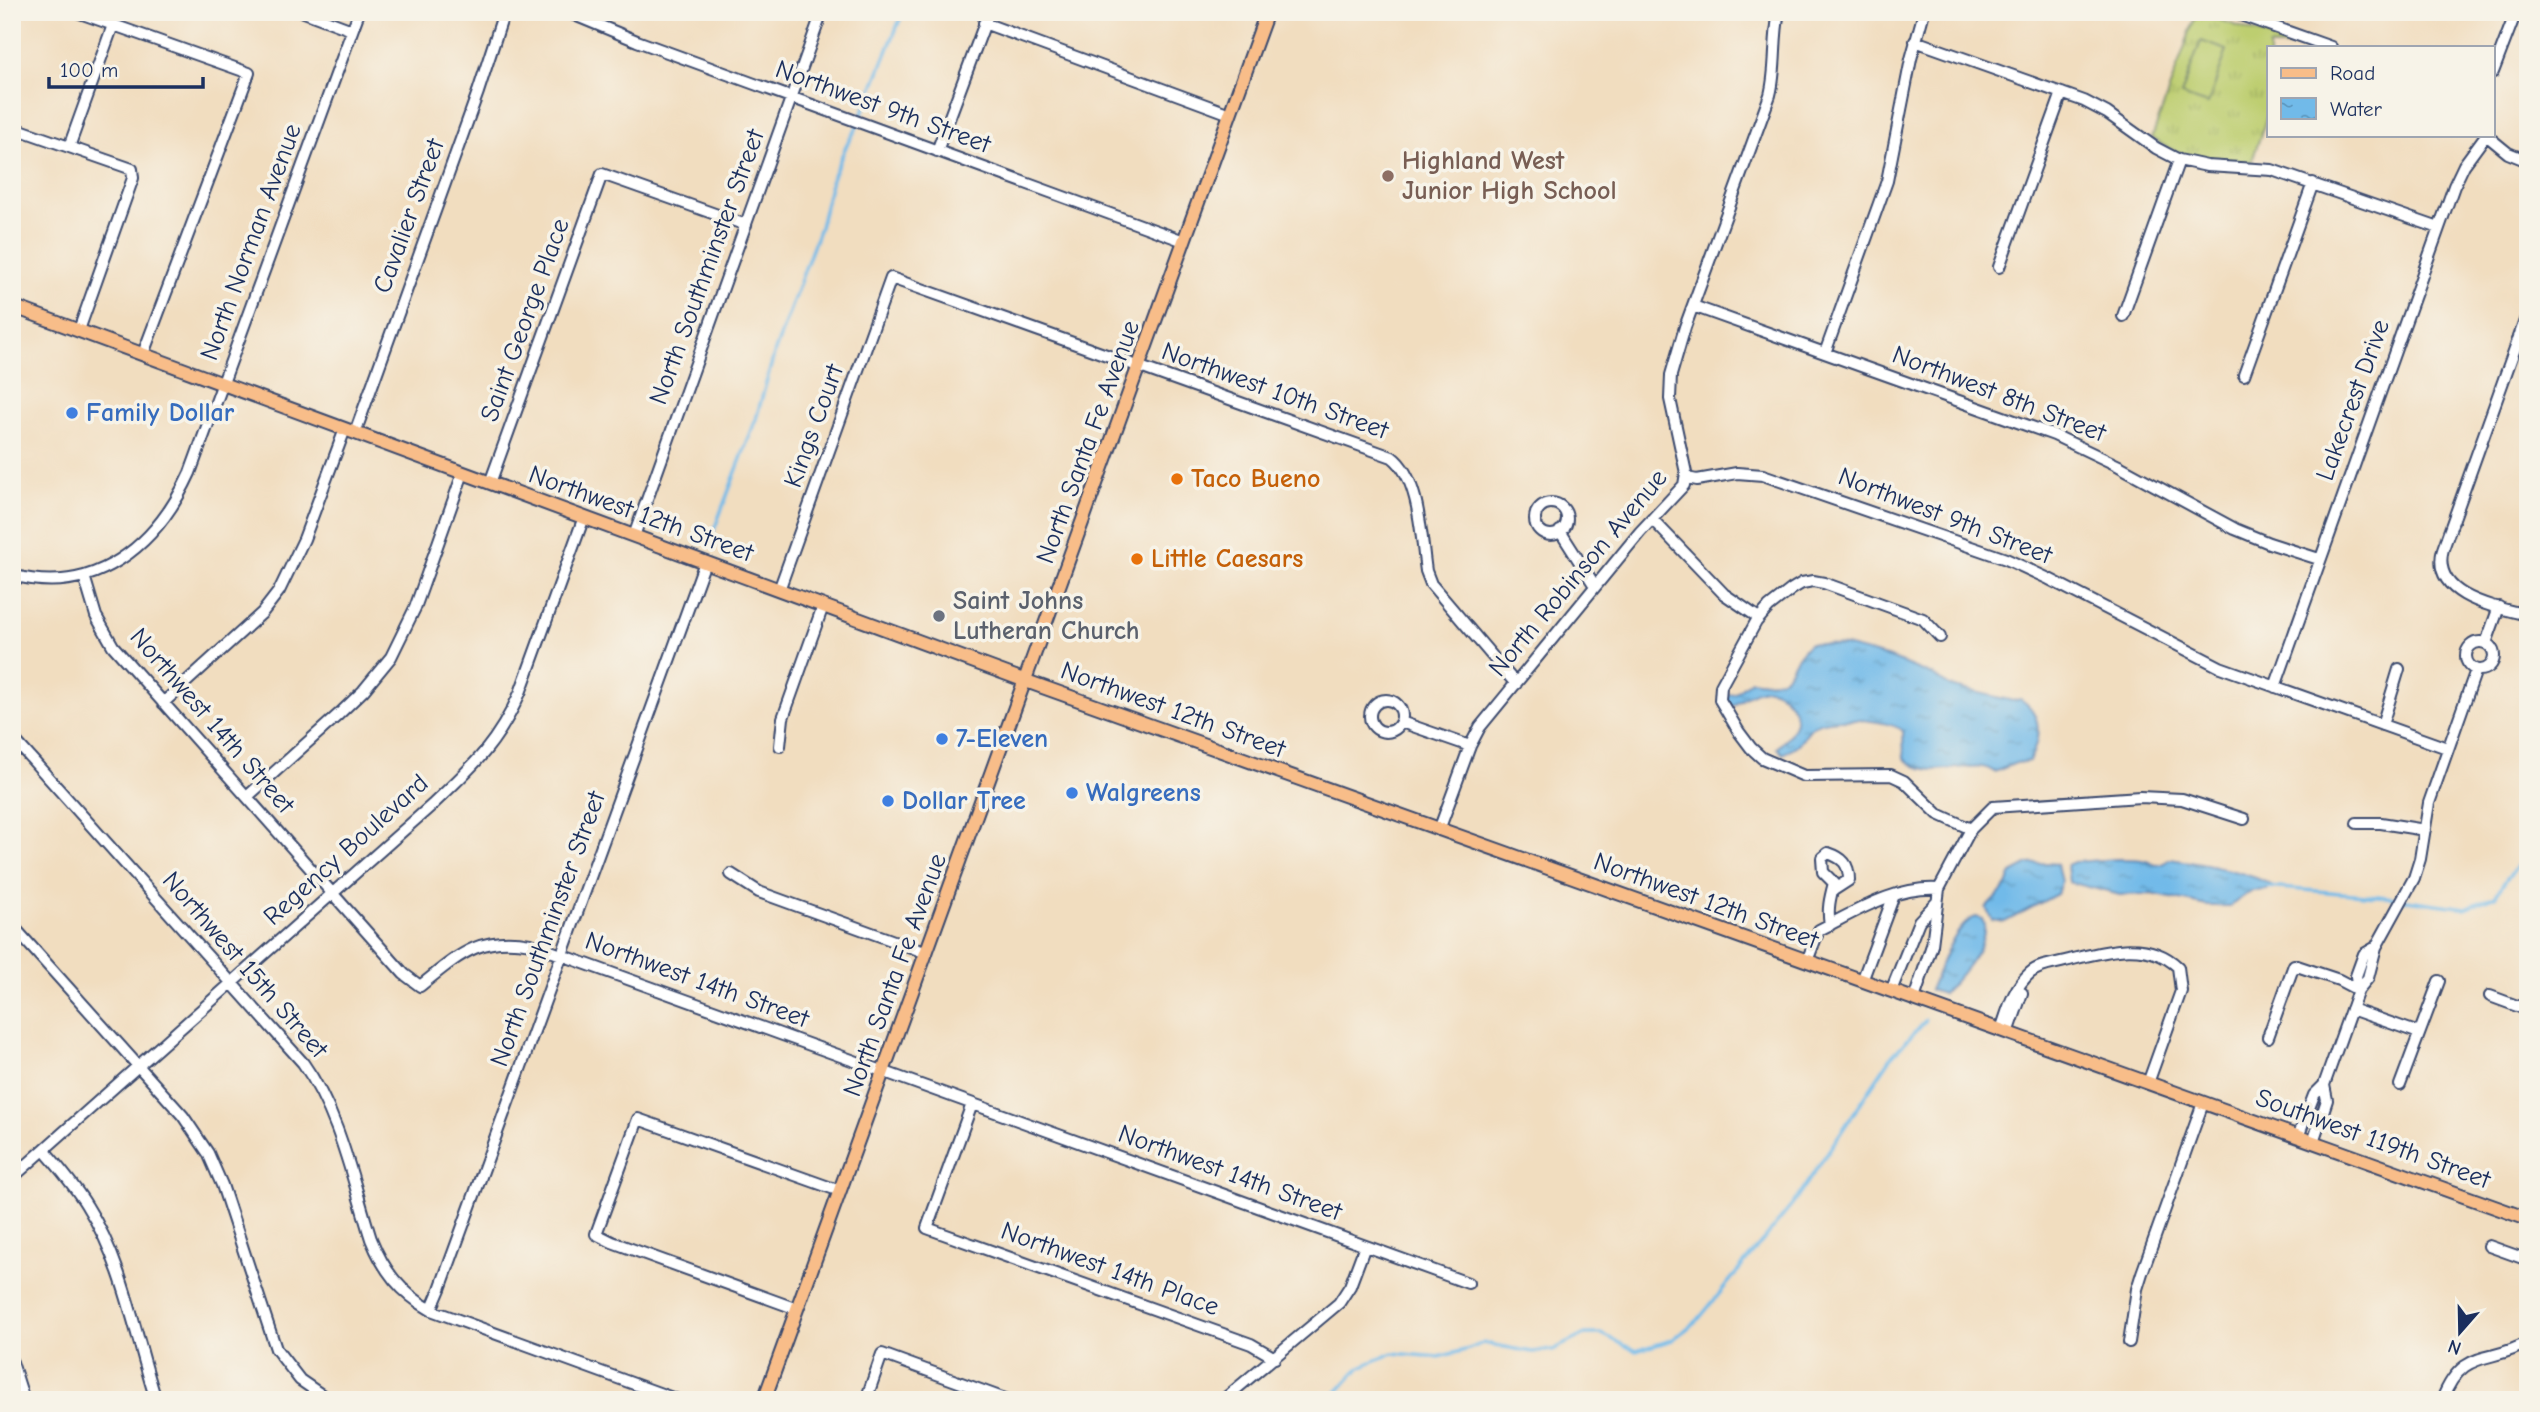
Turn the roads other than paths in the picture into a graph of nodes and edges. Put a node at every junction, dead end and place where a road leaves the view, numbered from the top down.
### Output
1 (77, 12) edge
2 (304, 12) edge
3 (359, 12) edge
4 (568, 12) edge
5 (822, 12) edge
6 (989, 12) edge
7 (1267, 12) edge
8 (1779, 12) edge
9 (1924, 12) edge
10 (2232, 12) edge
11 (2516, 12) edge
12 (503, 13) edge
13 (984, 23) junction
14 (113, 25) junction
15 (352, 30) junction
16 (1915, 41) junction
17 (2328, 46) edge
18 (2494, 69) edge
19 (2062, 93) junction
20 (793, 98) junction
21 (1230, 114) junction
22 (12, 127) edge
23 (2485, 136) edge
24 (2487, 136) edge
25 (69, 147) junction
26 (937, 151) junction
27 (2179, 160) junction
28 (2528, 161) edge
29 (2313, 183) junction
30 (746, 225) junction
31 (2439, 228) junction
32 (1184, 242) junction
33 (1999, 267) dead end
34 (891, 278) joint
35 (12, 306) edge
36 (1693, 306) junction
37 (2528, 312) edge
38 (2123, 316) dead end
39 (79, 330) junction
40 (1825, 353) junction
41 (143, 354) junction
42 (1139, 367) junction
43 (2244, 375) dead end
44 (223, 384) junction
45 (350, 431) junction
46 (463, 473) junction
47 (1687, 478) junction
48 (489, 483) junction
49 (584, 517) junction
50 (1652, 519) junction
51 (1560, 531) dead end
52 (634, 536) junction
53 (2319, 559) junction
54 (705, 562) junction
55 (12, 575) edge
56 (84, 576) junction
57 (1595, 586) junction
58 (779, 590) junction
59 (823, 606) junction
60 (2499, 607) junction
61 (2528, 615) edge
62 (1759, 618) junction
63 (1940, 637) dead end
64 (2486, 643) junction
65 (2399, 669) dead end
66 (2476, 670) junction
67 (1026, 681) junction
68 (1516, 684) junction
69 (2275, 687) junction
70 (163, 703) junction
71 (1401, 722) dead end
72 (2382, 725) junction
73 (12, 737) edge
74 (780, 746) dead end
75 (1470, 746) junction
76 (2447, 748) junction
77 (248, 796) junction
78 (2244, 818) dead end
79 (2357, 823) dead end
80 (1971, 829) junction
81 (1439, 830) junction
82 (2425, 830) junction
83 (731, 874) dead end
84 (1939, 889) junction
85 (1832, 891) dead end
86 (333, 893) junction
87 (1894, 895) junction
88 (1937, 902) junction
89 (12, 925) edge
90 (1830, 925) junction
91 (927, 953) junction
92 (562, 955) junction
93 (1807, 961) junction
94 (1862, 981) junction
95 (2439, 981) dead end
96 (232, 984) junction
97 (2358, 990) junction
98 (1891, 991) junction
99 (2490, 996) dead end
100 (1914, 999) junction
101 (2351, 1009) junction
102 (2528, 1010) edge
103 (2004, 1032) junction
104 (2419, 1033) junction
105 (2268, 1037) dead end
106 (138, 1066) junction
107 (885, 1072) junction
108 (2148, 1083) junction
109 (2324, 1085) junction
110 (2399, 1085) dead end
111 (2203, 1103) junction
112 (972, 1104) junction
113 (2298, 1137) junction
114 (2313, 1142) junction
115 (44, 1150) junction
116 (12, 1178) edge
117 (841, 1191) junction
118 (2528, 1219) edge
119 (1365, 1246) junction
120 (2489, 1246) dead end
121 (2528, 1260) edge
122 (1468, 1283) dead end
123 (797, 1309) junction
124 (431, 1310) junction
125 (2129, 1342) dead end
126 (2528, 1342) edge
127 (1275, 1358) junction
128 (13, 1365) edge
129 (24, 1400) edge
130 (156, 1400) edge
131 (329, 1400) edge
132 (678, 1400) edge
133 (764, 1400) edge
134 (866, 1400) edge
135 (1008, 1400) edge
136 (1223, 1400) edge
137 (2442, 1400) edge

1 - 14 street
2 - 15 street
3 - 15 street, North Norman Avenue
4 - 20 street, Northwest 9th Street
5 - 20 street, North Southminster Street
6 - 13 street
7 - 21 main road, North Santa Fe Avenue
8 - 36 street, North Robinson Avenue
9 - 16 street
10 - 17 street
11 - 18 street
12 - 45 street, Cavalier Street
13 - 21 street
13 - 26 street
14 - 25 street
14 - 41 street
15 - 44 street, North Norman Avenue
16 - 19 street
16 - 40 street
19 - 27 street
19 - 33 street
20 - 26 street, Northwest 9th Street
20 - 30 street, North Southminster Street
21 - 32 main road, North Santa Fe Avenue
22 - 25 street
23 - 31 street, Lakecrest Drive
24 - 28 street
25 - 39 street
26 - 32 street, Northwest 9th Street
27 - 29 street
27 - 38 street
29 - 31 street
29 - 43 street
30 - 48 street, Saint George Place
30 - 52 street, North Southminster Street
31 - 53 street, Lakecrest Drive
32 - 42 main road, North Santa Fe Avenue
34 - 42 street, Northwest 10th Street
34 - 58 street, Kings Court
35 - 39 main road, Northwest 12th Street
36 - 40 street, Northwest 8th Street
36 - 47 street, North Robinson Avenue
37 - 60 street
39 - 41 main road, Northwest 12th Street
40 - 53 street, Northwest 8th Street
41 - 44 main road, Northwest 12th Street
42 - 67 main road, North Santa Fe Avenue
42 - 68 street, Northwest 10th Street
44 - 45 main road, Northwest 12th Street
44 - 56 street, North Norman Avenue
45 - 46 main road, Northwest 12th Street
45 - 70 street, Cavalier Street
46 - 48 main road, Northwest 12th Street
46 - 77 street
47 - 50 street, North Robinson Avenue
47 - 69 street, Northwest 9th Street
48 - 49 main road, Northwest 12th Street
49 - 52 main road, Northwest 12th Street
49 - 86 street, Regency Boulevard
50 - 57 street, North Robinson Avenue
50 - 62 street
51 - 57 street
52 - 54 main road, Northwest 12th Street
53 - 69 street, Lakecrest Drive
54 - 58 main road, Northwest 12th Street
54 - 92 street, North Southminster Street
55 - 56 street, North Norman Avenue
56 - 70 street, Northwest 14th Street
57 - 68 street, North Robinson Avenue
58 - 59 main road, Northwest 12th Street
59 - 67 main road, Northwest 12th Street
59 - 74 street
60 - 61 street
60 - 64 street
62 - 63 street
62 - 80 street
64 - 66 street
64 - 66 street
65 - 72 street
66 - 76 street
67 - 81 main road, Northwest 12th Street
67 - 91 main road, North Santa Fe Avenue
68 - 75 street, North Robinson Avenue
69 - 72 street, Northwest 9th Street
70 - 77 street, Northwest 14th Street
71 - 75 street
72 - 76 street, Northwest 9th Street
73 - 96 street, Northwest 15th Street
75 - 81 street, North Robinson Avenue
76 - 82 street
77 - 86 street, Northwest 14th Street
78 - 80 street
79 - 82 street
80 - 84 street
81 - 93 main road, Northwest 12th Street
82 - 97 street
83 - 91 street
84 - 87 street
84 - 88 street
85 - 90 street
86 - 92 street, Northwest 14th Street
86 - 96 street, Regency Boulevard
87 - 90 street
87 - 94 street
88 - 98 street
88 - 100 street
89 - 106 street
90 - 93 street
91 - 107 main road, North Santa Fe Avenue
92 - 107 street, Northwest 14th Street
92 - 124 street, North Southminster Street
93 - 94 main road, Northwest 12th Street
94 - 98 main road, Northwest 12th Street
95 - 104 street
96 - 106 street, Regency Boulevard
96 - 124 street, Northwest 15th Street
97 - 101 street
97 - 105 street
98 - 100 main road, Northwest 12th Street
99 - 102 street
100 - 103 main road, Northwest 12th Street
101 - 104 street
101 - 109 street
103 - 108 main road, Northwest 12th Street
103 - 108 street
104 - 110 street
106 - 115 street, Regency Boulevard
106 - 131 street
107 - 112 street, Northwest 14th Street
107 - 117 main road, North Santa Fe Avenue
108 - 111 main road, Northwest 12th Street
109 - 113 street
109 - 114 street
111 - 113 main road, Southwest 119th Street
111 - 125 street
112 - 119 street, Northwest 14th Street
112 - 127 street, Northwest 14th Place
113 - 114 main road, Southwest 119th Street
114 - 118 main road, Southwest 119th Street
115 - 116 street, Regency Boulevard
115 - 130 street
117 - 123 main road, North Santa Fe Avenue
117 - 123 street
119 - 122 street, Northwest 14th Street
119 - 127 street
120 - 121 street
123 - 133 main road, North Santa Fe Avenue
124 - 132 street, Northwest 15th Street
126 - 137 street
127 - 136 street
128 - 129 street
134 - 135 street

